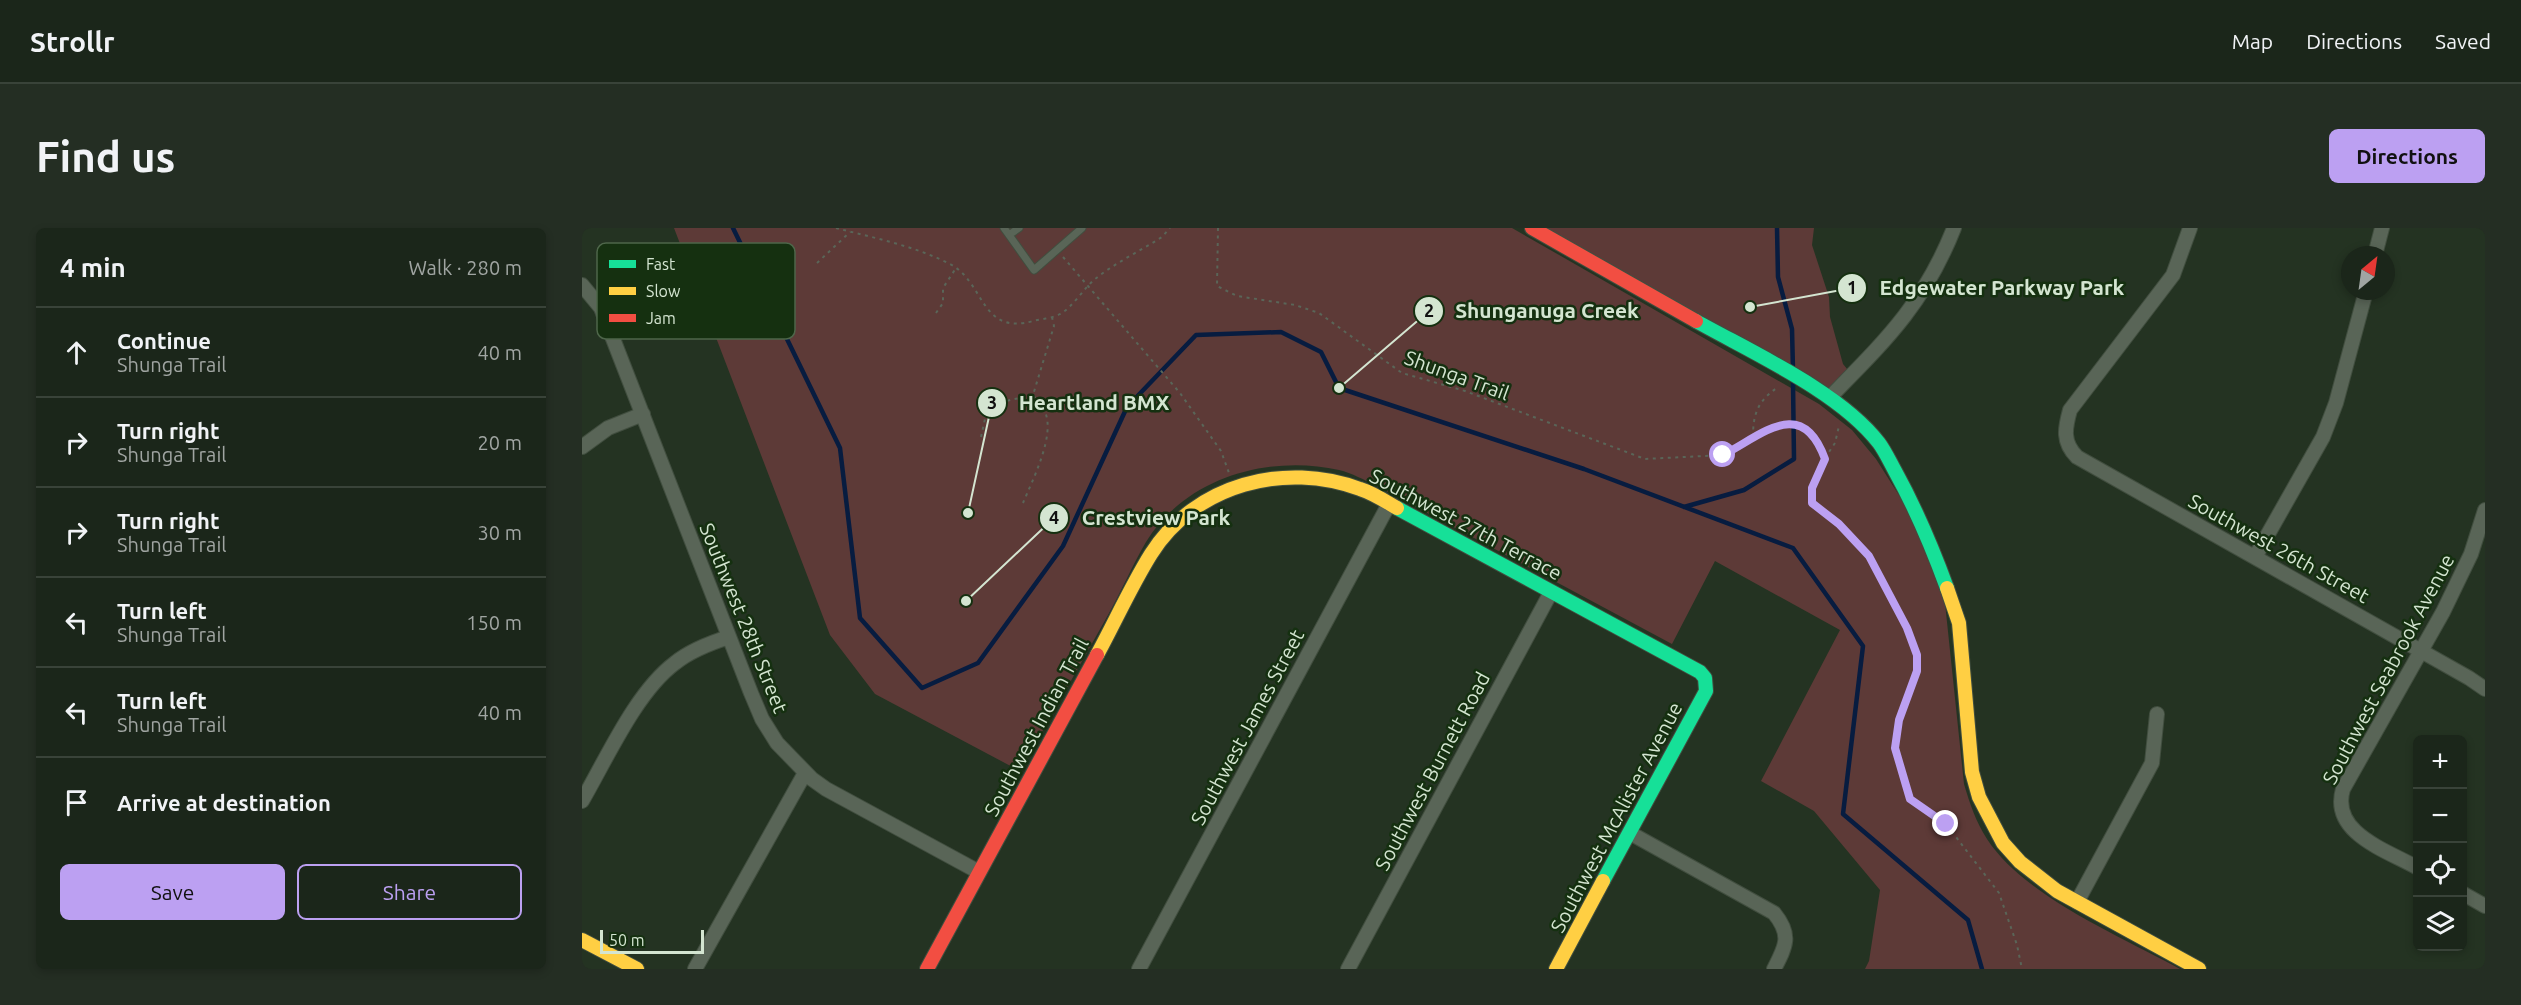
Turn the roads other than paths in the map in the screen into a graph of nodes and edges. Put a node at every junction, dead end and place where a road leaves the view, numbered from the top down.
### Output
1 (1004, 228) edge
2 (1019, 228) edge
3 (1082, 228) edge
4 (1533, 228) edge
5 (1954, 228) edge
6 (2190, 228) edge
7 (2382, 228) edge
8 (1009, 235) junction
9 (2377, 246) edge
10 (582, 285) edge
11 (2364, 300) edge
12 (597, 303) edge
13 (613, 339) edge
14 (1830, 397) junction
15 (643, 414) junction
16 (582, 447) edge
17 (1389, 504) junction
18 (2485, 510) edge
19 (1191, 511) joint
20 (2255, 557) junction
21 (1551, 592) junction
22 (729, 637) junction
23 (2422, 651) junction
24 (1707, 683) joint
25 (2485, 689) edge
26 (2157, 714) dead end
27 (805, 773) junction
28 (582, 801) edge
29 (1630, 833) junction
30 (2413, 865) edge
31 (979, 872) junction
32 (2467, 895) edge
33 (2077, 902) junction
34 (2485, 906) edge
35 (582, 940) edge
36 (637, 969) edge
37 (695, 969) edge
38 (927, 969) edge
39 (1139, 969) edge
40 (1348, 969) edge
41 (1556, 969) edge
42 (1773, 969) edge
43 (2199, 969) edge

1 - 8 lane
2 - 8 lane
3 - 8 lane
4 - 14 street
5 - 14 street
6 - 20 street, Southwest 26th Street
7 - 9 street
10 - 12 street, Southwest 28th Street
11 - 20 street
13 - 15 street, Southwest 28th Street
14 - 33 street
15 - 16 street
15 - 22 street, Southwest 28th Street
17 - 19 street, Southwest 27th Terrace
17 - 21 street, Southwest 27th Terrace
17 - 39 street, Southwest James Street
18 - 23 street, Southwest Seabrook Avenue
19 - 31 street, Southwest Indian Trail
20 - 23 street, Southwest 26th Street
21 - 24 street, Southwest 27th Terrace
21 - 40 street, Southwest Burnett Road
22 - 27 street, Southwest 28th Street
22 - 28 street
23 - 25 street, Southwest 26th Street
23 - 30 street, Southwest Seabrook Avenue
24 - 29 street, Southwest McAlister Avenue
26 - 33 street
27 - 31 street, Southwest 28th Street
27 - 37 street
29 - 41 street, Southwest McAlister Avenue
29 - 42 street
31 - 38 street, Southwest Indian Trail
32 - 34 street
33 - 43 street
35 - 36 street

